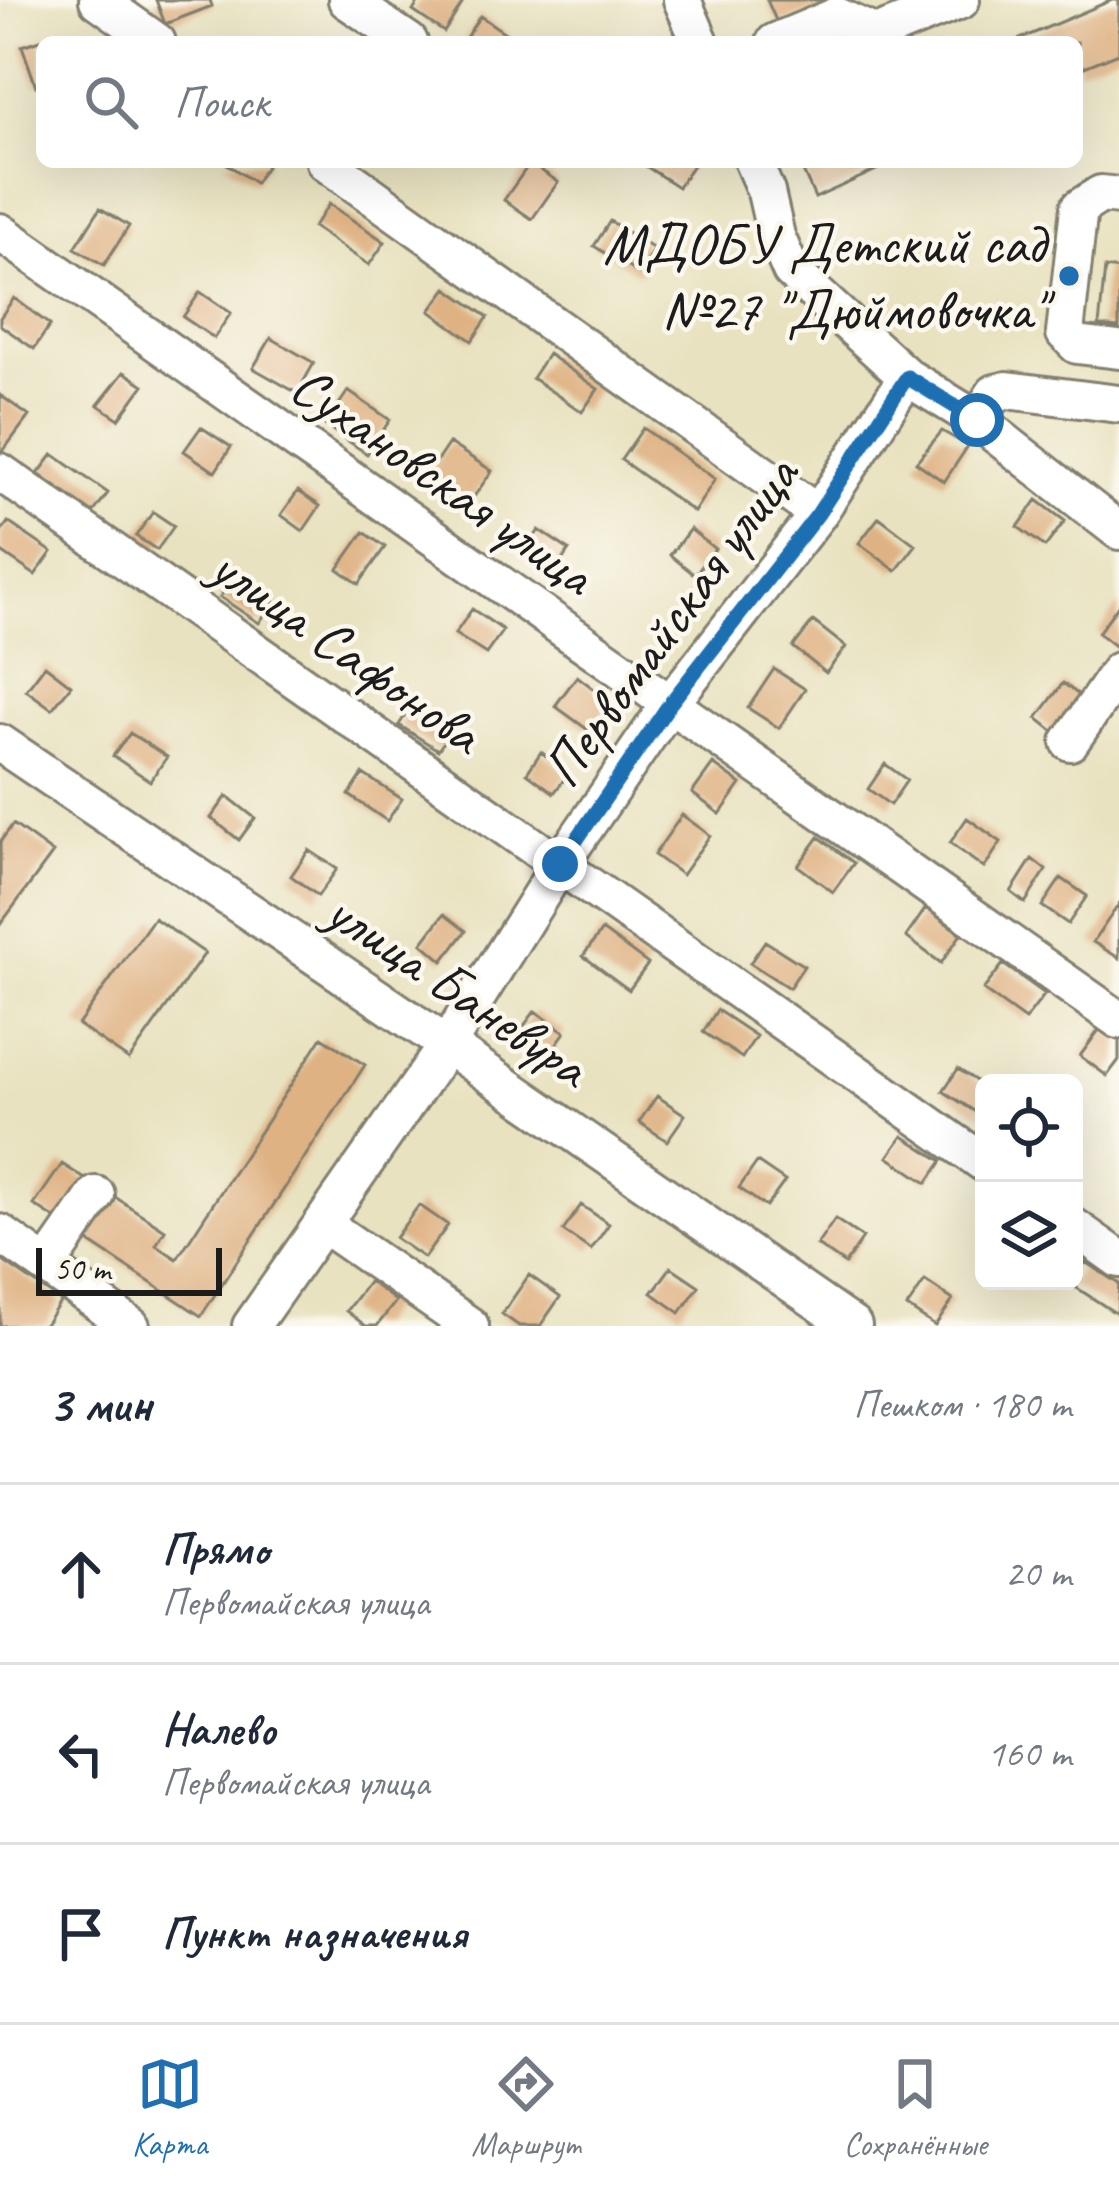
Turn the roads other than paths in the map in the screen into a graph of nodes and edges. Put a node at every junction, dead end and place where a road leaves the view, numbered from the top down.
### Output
1 (98, 0) edge
2 (347, 0) edge
3 (682, 0) edge
4 (961, 0) edge
5 (149, 36) edge
6 (400, 36) edge
7 (697, 36) edge
8 (789, 36) edge
9 (333, 168) edge
10 (755, 168) edge
11 (1119, 196) edge
12 (0, 232) edge
13 (1119, 350) edge
14 (907, 377) junction
15 (1119, 404) edge
16 (977, 420) junction
17 (0, 472) edge
18 (818, 514) junction
19 (1119, 531) edge
20 (1119, 671) edge
21 (669, 705) junction
22 (1070, 742) dead end
23 (0, 743) edge
24 (560, 864) junction
25 (1119, 1020) edge
26 (447, 1045) junction
27 (975, 1157) edge
28 (96, 1196) dead end
29 (323, 1223) junction
30 (0, 1233) edge
31 (1083, 1233) edge
32 (1119, 1259) edge
33 (47, 1266) junction
34 (131, 1326) edge
35 (251, 1326) edge
36 (470, 1326) edge
37 (853, 1326) edge

1 - 5 street
2 - 6 street
3 - 7 street
4 - 8 street
9 - 18 street
10 - 14 street
11 - 13 street
12 - 21 street, Сухановская улица
14 - 16 street
14 - 18 street, Первомайская улица
15 - 16 street
16 - 19 street
17 - 24 street, улица Сафонова
18 - 21 street, Первомайская улица
20 - 22 street
21 - 24 street, Первомайская улица
21 - 25 street, Сухановская улица
23 - 26 street, улица Баневура
24 - 26 street, Первомайская улица
24 - 27 street, улица Сафонова
26 - 29 street, Первомайская улица
26 - 37 street, улица Баневура
28 - 33 street
29 - 35 street, Первомайская улица
29 - 36 street
30 - 33 street
31 - 32 street
33 - 34 street

